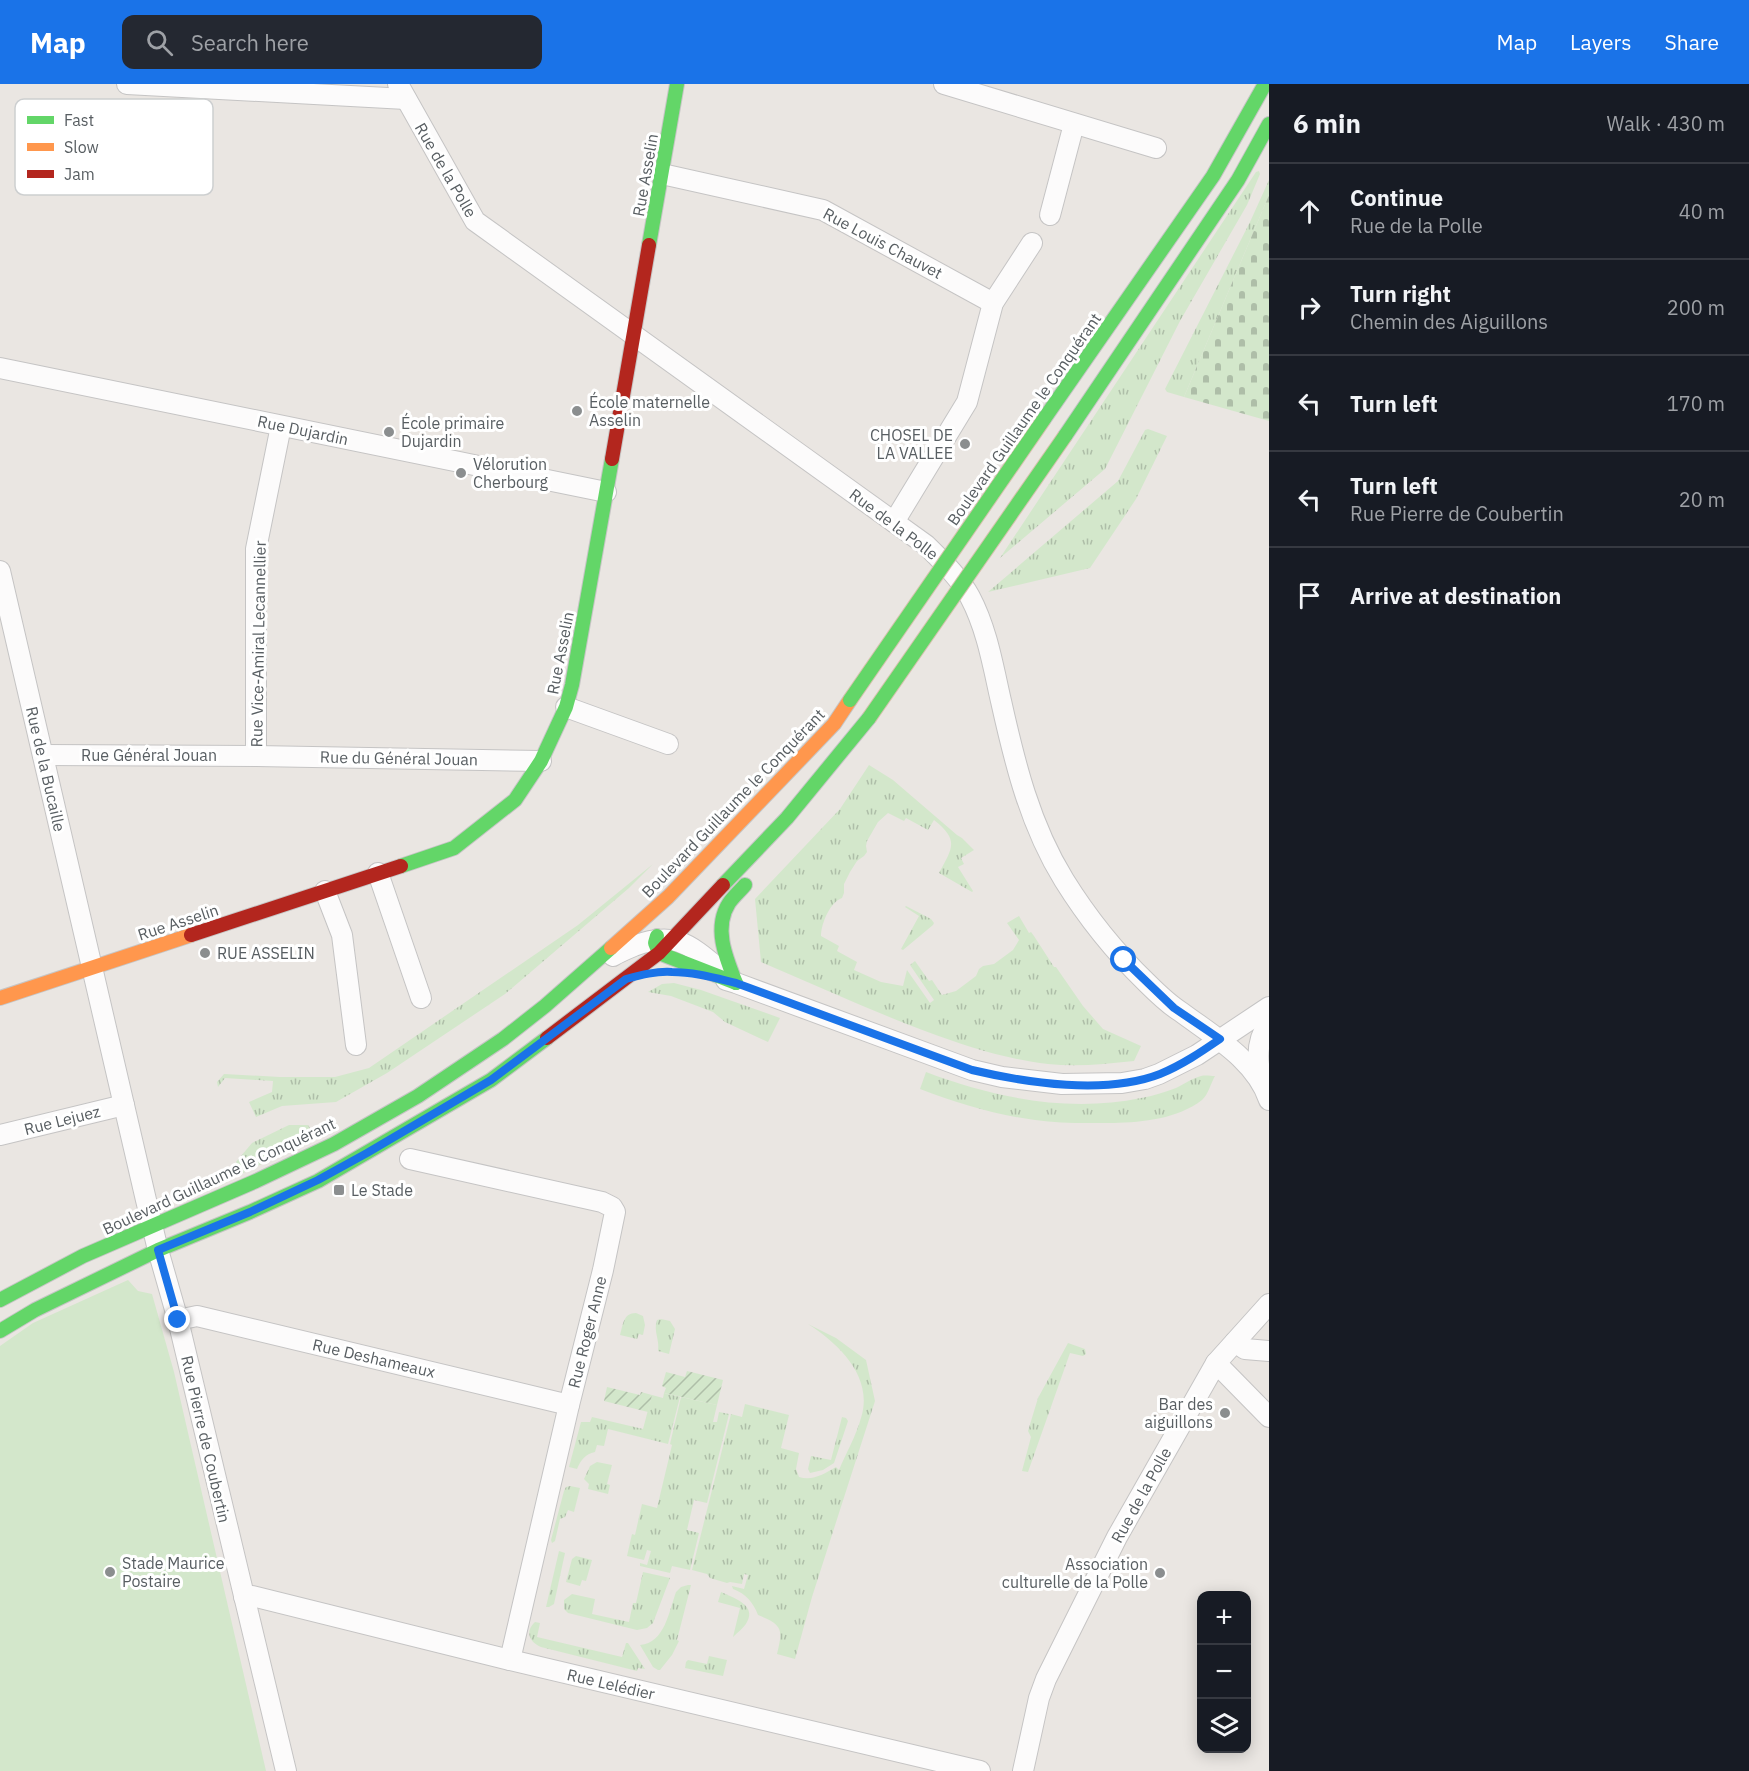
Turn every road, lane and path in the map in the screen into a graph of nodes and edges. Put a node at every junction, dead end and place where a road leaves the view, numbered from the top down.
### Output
1 (127, 84) edge
2 (677, 84) edge
3 (944, 84) edge
4 (1265, 84) edge
5 (402, 91) edge
6 (1074, 124) junction
7 (1269, 124) edge
8 (1156, 148) dead end
9 (662, 174) junction
10 (1050, 215) dead end
11 (1032, 243) dead end
12 (993, 303) junction
13 (633, 335) junction
14 (0, 368) edge
15 (281, 426) junction
16 (606, 492) junction
17 (894, 522) junction
18 (0, 571) edge
19 (566, 707) junction
20 (869, 718) junction
21 (834, 723) junction
22 (668, 744) dead end
23 (43, 755) junction
24 (256, 756) junction
25 (541, 760) junction
26 (829, 788) dead end
27 (766, 815) dead end
28 (378, 873) junction
29 (758, 873) dead end
30 (708, 875) dead end
31 (324, 891) junction
32 (675, 909) dead end
33 (662, 939) junction
34 (92, 967) junction
35 (626, 979) junction
36 (736, 983) junction
37 (571, 984) junction
38 (0, 998) edge
39 (421, 998) dead end
40 (1269, 1007) edge
41 (1269, 1022) edge
42 (1220, 1039) junction
43 (356, 1045) dead end
44 (1266, 1092) edge
45 (124, 1105) junction
46 (0, 1135) edge
47 (410, 1159) dead end
48 (152, 1225) junction
49 (158, 1250) junction
50 (0, 1300) edge
51 (1269, 1304) edge
52 (178, 1320) junction
53 (0, 1331) edge
54 (1235, 1342) junction
55 (1269, 1351) edge
56 (1216, 1363) junction
57 (569, 1405) junction
58 (1269, 1417) edge
59 (244, 1597) junction
60 (510, 1660) junction
61 (286, 1771) edge
62 (980, 1771) edge
63 (1023, 1771) edge

1 - 5 street
2 - 9 main road, Rue Asselin
3 - 6 street
4 - 21 main road, Boulevard Guillaume le Conquérant, bridge
5 - 13 street, Rue de la Polle
6 - 8 street
6 - 10 street
7 - 20 main road, bridge
9 - 12 street, Rue Louis Chauvet
9 - 13 main road, Rue Asselin
11 - 12 street
12 - 17 street
13 - 16 main road, Rue Asselin
13 - 17 street, Rue de la Polle
14 - 15 street, Rue Dujardin
15 - 16 street, Rue Dujardin
15 - 24 street, Rue Vice-Amiral Lecannellier
16 - 19 main road, Rue Asselin
17 - 42 street, Rue de la Polle
18 - 23 street, Rue de la Bucaille
19 - 22 street
19 - 25 main road, Rue Asselin
20 - 26 main road
20 - 33 main road
21 - 27 main road
21 - 37 main road, Boulevard Guillaume le Conquérant
23 - 24 street, Rue Général Jouan
23 - 34 street, Rue de la Bucaille
24 - 25 street, Rue du Général Jouan
25 - 28 main road, Rue Asselin
28 - 31 main road, Rue Asselin
28 - 39 street
29 - 36 main road
30 - 32 main road
31 - 34 main road, Rue Asselin
31 - 43 street
33 - 35 main road
33 - 36 street
33 - 37 street
34 - 38 main road, Rue Asselin
34 - 45 street, Rue Pierre de Coubertin
35 - 36 street
35 - 49 main road
36 - 42 street
37 - 48 main road, Boulevard Guillaume le Conquérant
40 - 42 street
41 - 44 street
42 - 44 street, Rue de la Polle
45 - 46 street, Rue Lejuez
45 - 48 street, Rue Pierre de Coubertin
47 - 57 street, Rue Roger Anne
48 - 49 street, Rue Pierre de Coubertin
48 - 50 main road, Boulevard Guillaume le Conquérant
49 - 52 street, Rue Pierre de Coubertin
49 - 53 main road
51 - 54 street, Rue de la Polle
52 - 57 street, Rue Deshameaux
52 - 59 street, Rue Pierre de Coubertin
54 - 55 street
54 - 56 street, Rue de la Polle
56 - 58 street
56 - 63 street, Rue de la Polle
57 - 60 street, Rue Roger Anne
59 - 60 street, Rue Lelédier
59 - 61 street, Rue Pierre de Coubertin
60 - 62 street, Rue Lelédier

